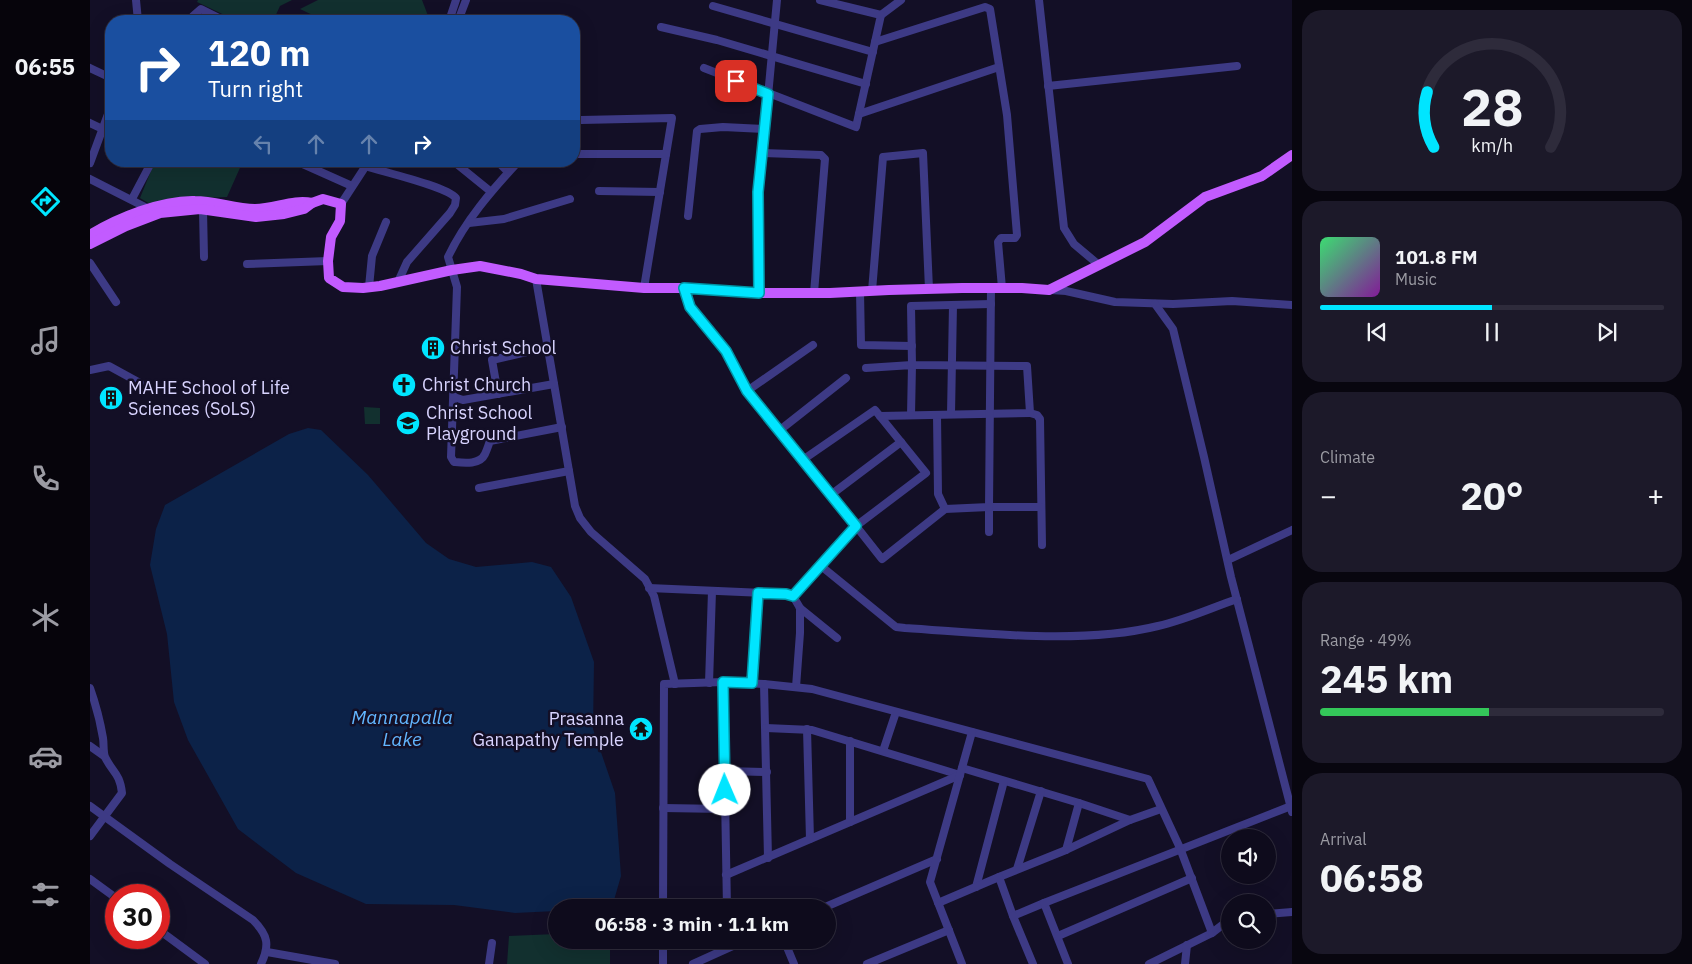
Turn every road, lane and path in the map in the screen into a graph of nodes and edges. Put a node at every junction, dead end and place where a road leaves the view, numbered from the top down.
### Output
1 (136, 0) edge
2 (456, 0) edge
3 (466, 0) edge
4 (777, 0) edge
5 (820, 0) edge
6 (901, 0) edge
7 (1038, 0) edge
8 (713, 6) dead end
9 (137, 15) edge
10 (194, 15) edge
11 (211, 15) edge
12 (451, 15) edge
13 (460, 15) edge
14 (881, 15) junction
15 (775, 25) junction
16 (661, 27) dead end
17 (875, 42) junction
18 (873, 52) junction
19 (772, 57) junction
20 (1237, 66) dead end
21 (999, 67) junction
22 (90, 68) edge
23 (704, 68) dead end
24 (105, 75) edge
25 (866, 84) junction
26 (1048, 86) junction
27 (768, 94) junction
28 (859, 114) junction
29 (581, 120) dead end
30 (105, 122) edge
31 (90, 123) edge
32 (764, 129) junction
33 (102, 130) junction
34 (105, 131) edge
35 (763, 153) junction
36 (580, 154) edge
37 (666, 154) junction
38 (1292, 155) edge
39 (90, 163) edge
40 (149, 167) edge
41 (312, 167) edge
42 (363, 167) edge
43 (377, 167) edge
44 (459, 167) edge
45 (503, 167) edge
46 (513, 167) edge
47 (508, 172) junction
48 (90, 179) edge
49 (350, 185) junction
50 (490, 191) junction
51 (600, 191) dead end
52 (660, 192) junction
53 (132, 199) junction
54 (570, 199) dead end
55 (312, 202) junction
56 (340, 204) junction
57 (149, 209) junction
58 (203, 210) junction
59 (688, 216) dead end
60 (386, 222) dead end
61 (469, 223) junction
62 (90, 235) edge
63 (90, 244) edge
64 (204, 257) dead end
65 (328, 260) junction
66 (90, 263) edge
67 (247, 264) dead end
68 (1099, 265) junction
69 (452, 270) junction
70 (536, 280) junction
71 (398, 282) junction
72 (369, 287) junction
73 (644, 288) junction
74 (684, 288) junction
75 (991, 288) junction
76 (1002, 288) junction
77 (929, 289) junction
78 (1049, 290) junction
79 (860, 291) junction
80 (872, 291) junction
81 (759, 293) junction
82 (814, 293) junction
83 (116, 302) dead end
84 (990, 304) junction
85 (1155, 304) junction
86 (953, 305) junction
87 (1292, 305) edge
88 (813, 345) dead end
89 (912, 346) junction
90 (548, 347) junction
91 (912, 365) junction
92 (953, 365) junction
93 (990, 366) junction
94 (866, 368) dead end
95 (90, 370) edge
96 (846, 378) dead end
97 (140, 383) dead end
98 (554, 384) junction
99 (747, 391) junction
100 (498, 394) junction
101 (454, 398) junction
102 (1030, 412) junction
103 (951, 414) junction
104 (990, 414) junction
105 (911, 415) junction
106 (937, 415) junction
107 (880, 416) junction
108 (562, 426) junction
109 (780, 430) junction
110 (901, 442) junction
111 (804, 459) junction
112 (569, 471) junction
113 (479, 488) dead end
114 (832, 494) junction
115 (989, 507) junction
116 (1041, 507) junction
117 (945, 509) junction
118 (856, 526) junction
119 (1292, 530) edge
120 (989, 532) dead end
121 (1042, 545) dead end
122 (1228, 560) junction
123 (821, 566) junction
124 (649, 588) junction
125 (712, 591) junction
126 (758, 593) junction
127 (793, 596) junction
128 (1237, 599) junction
129 (800, 608) junction
130 (837, 638) dead end
131 (709, 682) junction
132 (723, 682) junction
133 (752, 683) junction
134 (675, 684) junction
135 (764, 684) junction
136 (796, 687) junction
137 (90, 688) edge
138 (896, 712) junction
139 (766, 728) junction
140 (806, 729) junction
141 (972, 732) junction
142 (850, 741) junction
143 (90, 746) edge
144 (883, 751) junction
145 (104, 756) junction
146 (724, 771) junction
147 (767, 772) junction
148 (961, 772) junction
149 (1004, 781) junction
150 (1041, 791) junction
151 (1079, 803) junction
152 (90, 806) edge
153 (663, 808) junction
154 (725, 809) junction
155 (1161, 809) junction
156 (1292, 809) edge
157 (104, 816) junction
158 (1130, 820) junction
159 (850, 822) junction
160 (90, 836) edge
161 (810, 839) junction
162 (1180, 848) junction
163 (1066, 850) junction
164 (768, 858) junction
165 (937, 859) junction
166 (1018, 869) junction
167 (726, 875) junction
168 (999, 877) junction
169 (1192, 878) junction
170 (90, 879) edge
171 (976, 887) junction
172 (105, 890) edge
173 (663, 899) edge
174 (727, 899) edge
175 (836, 902) edge
176 (938, 903) junction
177 (1044, 903) junction
178 (1292, 912) edge
179 (1276, 913) edge
180 (1013, 916) junction
181 (1221, 926) edge
182 (949, 930) junction
183 (1212, 933) junction
184 (1058, 936) junction
185 (170, 938) edge
186 (492, 942) dead end
187 (1187, 946) junction
188 (663, 949) edge
189 (718, 949) edge
190 (788, 949) edge
191 (267, 952) junction
192 (205, 964) edge
193 (261, 964) edge
194 (335, 964) edge
195 (489, 964) edge
196 (663, 964) edge
197 (693, 964) edge
198 (794, 964) edge
199 (867, 964) edge
200 (962, 964) edge
201 (1033, 964) edge
202 (1068, 964) edge
203 (1149, 964) edge
204 (1186, 964) edge

1 - 9 street
2 - 12 street
3 - 13 street
4 - 15 street
5 - 14 street
6 - 14 street
7 - 26 street
8 - 15 street
10 - 11 street
14 - 17 street
15 - 18 street
15 - 19 street
16 - 19 street
17 - 18 street
17 - 21 street
18 - 25 street
19 - 25 street
19 - 27 street
20 - 26 street
21 - 28 street
21 - 76 street
22 - 24 street
23 - 27 street
25 - 28 street
26 - 68 street
27 - 28 street
27 - 32 street
29 - 37 street
30 - 33 street
31 - 33 street
32 - 35 street
32 - 59 street
33 - 34 street
33 - 39 street
35 - 81 street
35 - 82 street
36 - 37 street
37 - 52 street
38 - 68 main road
40 - 53 street
41 - 49 street
42 - 49 street
43 - 71 street
44 - 50 street
45 - 47 street
46 - 47 street
47 - 50 street
48 - 53 street
49 - 56 street
50 - 61 street
51 - 52 street
52 - 73 street
53 - 57 street
54 - 61 street
55 - 56 main road
55 - 57 main road
55 - 58 main road
56 - 65 main road
57 - 62 main road
58 - 63 main road
58 - 64 street
60 - 72 street
61 - 69 street
65 - 67 street
65 - 72 main road
66 - 83 street
68 - 78 main road
69 - 70 main road
69 - 71 main road
69 - 101 street
70 - 73 main road
70 - 90 street
71 - 72 main road
73 - 74 main road
74 - 81 main road
74 - 99 street
75 - 76 main road
75 - 77 main road
75 - 84 street
76 - 78 main road
77 - 80 main road
77 - 80 street
78 - 85 street
79 - 80 main road
79 - 82 main road
79 - 89 street
81 - 82 main road
84 - 86 street
84 - 93 street
85 - 87 street
85 - 122 street
86 - 89 street
86 - 92 street
88 - 99 street
89 - 91 street
90 - 98 street
90 - 100 street
91 - 92 street
91 - 94 street
91 - 105 street
92 - 93 street
92 - 103 street
93 - 102 street
93 - 104 street
95 - 97 street
96 - 109 street
98 - 100 street
98 - 108 street
99 - 109 street
100 - 101 street
101 - 108 street
102 - 104 street
102 - 116 street
103 - 104 street
103 - 106 street
104 - 115 street
105 - 106 street
105 - 107 street
106 - 117 street
107 - 110 street
107 - 111 street
108 - 112 street
109 - 111 street
110 - 114 street
110 - 118 street
111 - 114 street
112 - 113 street
112 - 124 street
114 - 118 street
115 - 116 street
115 - 117 street
115 - 120 street
116 - 121 street
117 - 118 street
118 - 123 street
119 - 122 street
122 - 128 street
123 - 127 street
123 - 128 street
124 - 125 street
124 - 134 street
125 - 126 street
125 - 131 street
126 - 127 street
126 - 133 street
127 - 129 street
128 - 156 street
129 - 130 street
129 - 136 street
131 - 132 street
131 - 134 street
132 - 133 street
132 - 146 street
133 - 135 street
134 - 153 street
135 - 136 street
135 - 139 street
136 - 138 street
137 - 145 street
138 - 141 street
138 - 144 street
139 - 140 street
139 - 147 street
140 - 142 street
140 - 161 street
141 - 148 street
141 - 155 street
142 - 144 street
142 - 159 street
143 - 145 street
144 - 148 street
145 - 157 street
146 - 147 street
146 - 154 street
147 - 164 street
148 - 149 street
148 - 159 street
148 - 165 street
149 - 150 street
149 - 171 street
150 - 151 street
150 - 166 street
151 - 158 street
151 - 163 street
152 - 157 street
153 - 154 street
153 - 173 street
154 - 167 street
155 - 158 street
155 - 162 street
156 - 162 street
157 - 160 street
157 - 191 street
158 - 163 street
159 - 161 street
161 - 164 street
162 - 169 street
162 - 177 street
163 - 166 street
164 - 167 street
165 - 175 street
165 - 176 street
166 - 168 street
167 - 174 street
168 - 171 street
168 - 180 street
169 - 183 street
169 - 184 street
170 - 172 street
171 - 176 street
176 - 182 street
177 - 180 street
177 - 184 street
178 - 179 street
180 - 201 street
181 - 183 street
182 - 199 street
182 - 200 street
183 - 187 street
184 - 202 street
185 - 192 street
186 - 195 street
187 - 203 street
187 - 204 street
188 - 196 street
189 - 197 street
190 - 198 street
191 - 193 street
191 - 194 street

